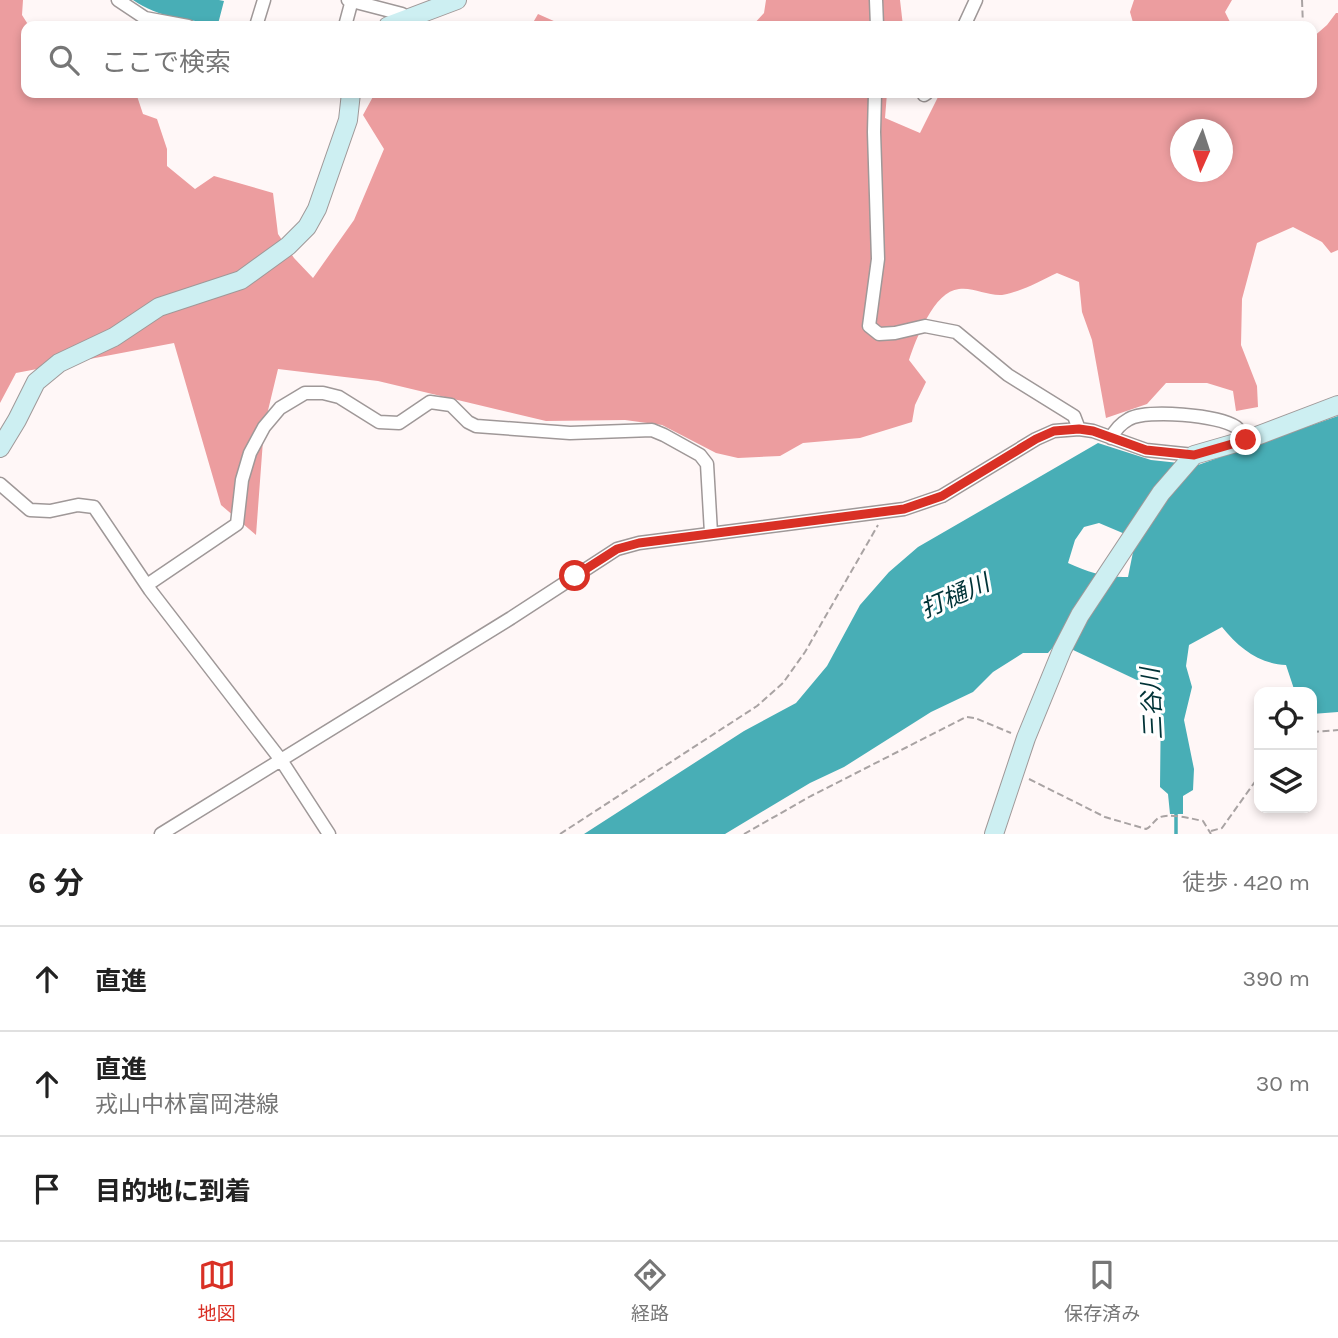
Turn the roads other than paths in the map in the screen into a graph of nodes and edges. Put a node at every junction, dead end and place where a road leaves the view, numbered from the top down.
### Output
1 (118, 0) edge
2 (264, 0) edge
3 (351, 0) edge
4 (457, 0) edge
5 (876, 0) edge
6 (976, 0) edge
7 (407, 19) junction
8 (157, 21) edge
9 (258, 21) edge
10 (346, 21) edge
11 (402, 21) edge
12 (877, 21) edge
13 (966, 21) edge
14 (350, 98) edge
15 (875, 98) edge
16 (1338, 405) edge
17 (1079, 429) junction
18 (1111, 439) junction
19 (1246, 440) junction
20 (0, 448) edge
21 (1192, 457) junction
22 (0, 484) edge
23 (711, 533) junction
24 (147, 585) junction
25 (281, 760) junction
26 (161, 834) edge
27 (329, 834) edge
28 (994, 834) edge

1 - 8 street
2 - 9 street
3 - 7 street
3 - 10 street
4 - 7 main road
5 - 12 street
6 - 13 street
7 - 11 main road
14 - 20 main road
15 - 17 street
16 - 19 main road
17 - 18 street
17 - 23 street
18 - 19 street
18 - 21 street
19 - 21 main road
21 - 28 main road
22 - 24 street
23 - 24 street
23 - 25 street
24 - 25 street
25 - 26 street
25 - 27 street

